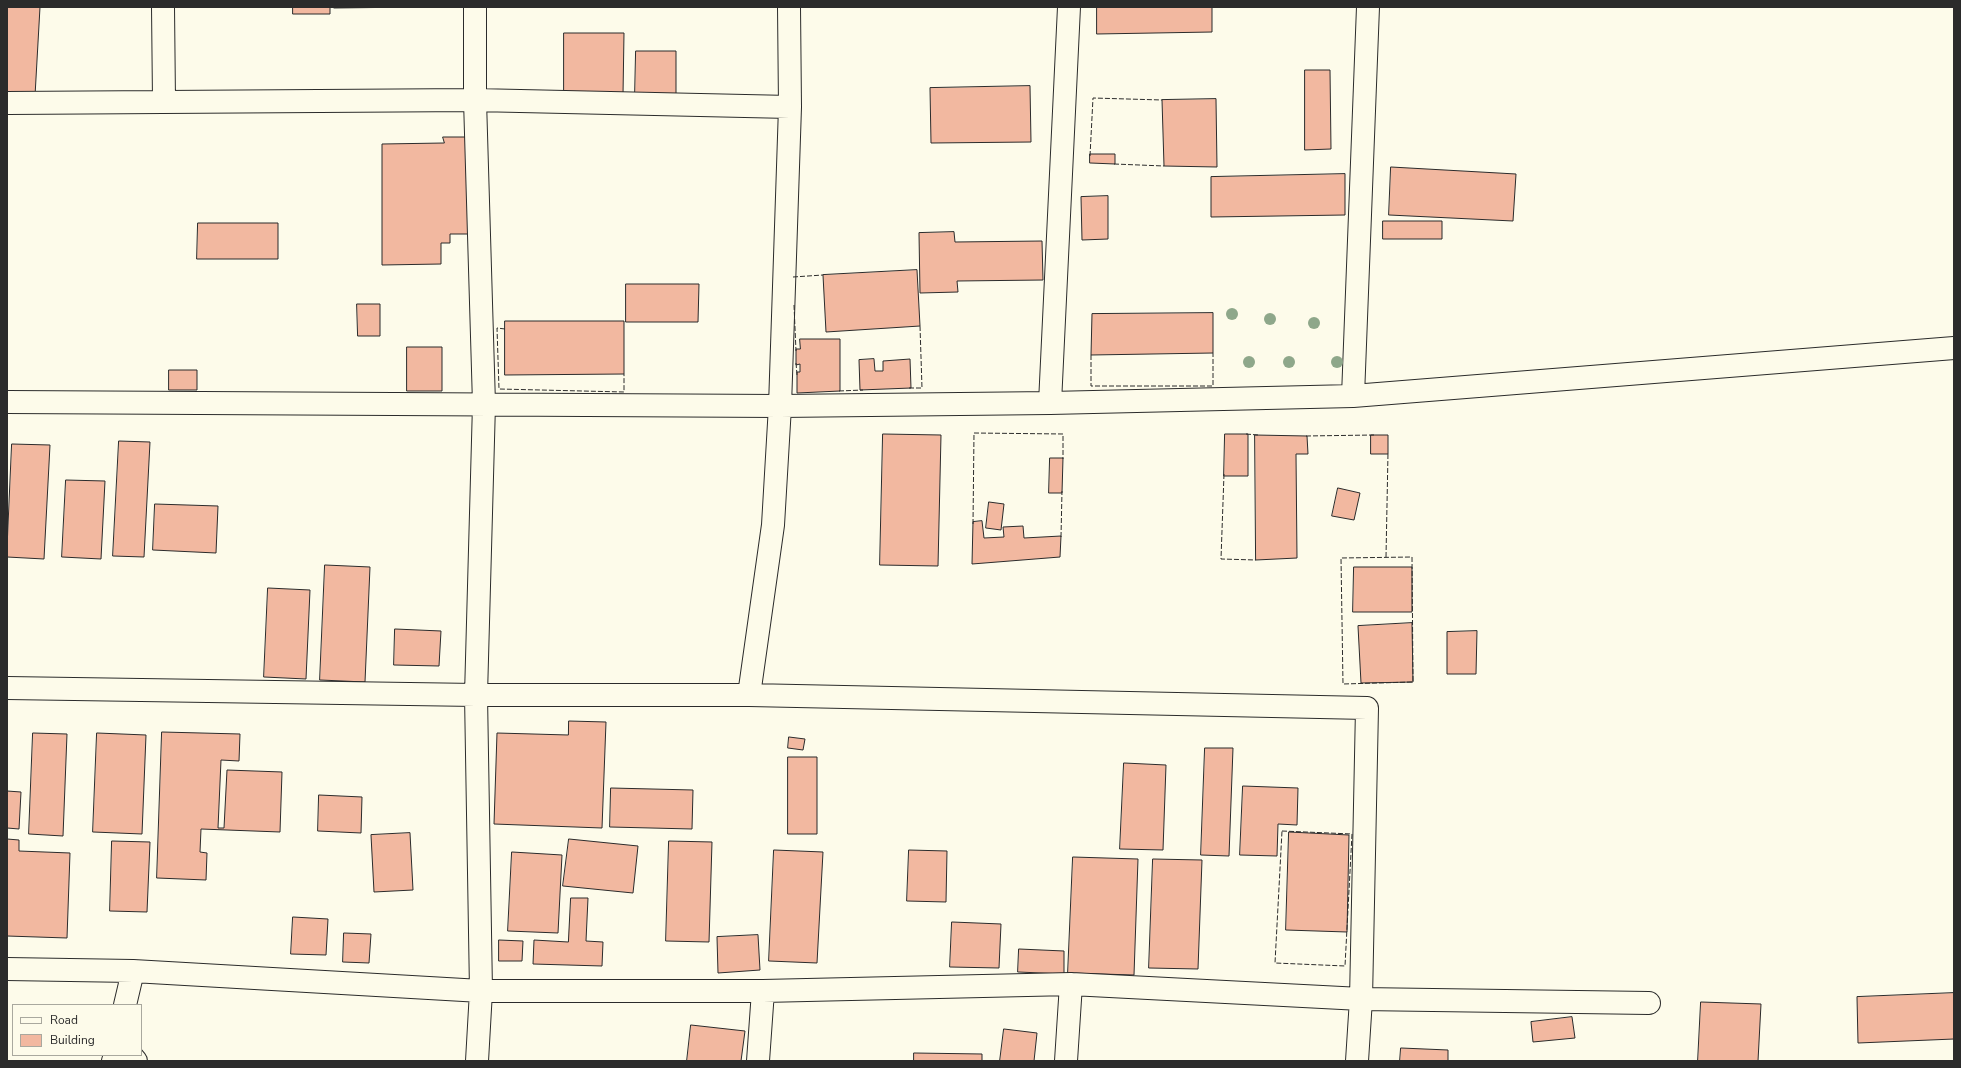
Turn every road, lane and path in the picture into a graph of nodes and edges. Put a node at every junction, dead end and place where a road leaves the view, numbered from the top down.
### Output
1 (163, 7) edge
2 (475, 7) edge
3 (789, 7) edge
4 (1069, 7) edge
5 (1368, 7) edge
6 (475, 100) junction
7 (164, 102) junction
8 (7, 104) edge
9 (790, 107) junction
10 (1954, 348) edge
11 (1353, 396) junction
12 (7, 402) edge
13 (1050, 403) junction
14 (484, 404) junction
15 (780, 406) junction
16 (7, 688) edge
17 (476, 695) junction
18 (749, 695) junction
19 (7, 969) edge
20 (133, 971) junction
21 (1071, 984) junction
22 (482, 991) junction
23 (763, 991) junction
24 (1361, 999) junction
25 (1648, 1003) dead end
26 (125, 1004) edge
27 (477, 1061) edge
28 (758, 1061) edge
29 (1066, 1061) edge
30 (1357, 1061) edge

1 - 7 street
2 - 6 street
3 - 9 street
4 - 13 street
5 - 11 street
6 - 7 street
6 - 9 street
6 - 14 street
7 - 8 street
9 - 15 street
10 - 11 street
11 - 13 street
12 - 14 street
13 - 15 street
14 - 15 street
14 - 17 street
15 - 18 street
16 - 17 street
17 - 18 street
17 - 22 street
18 - 24 street
19 - 20 street
20 - 22 street
20 - 26 street
21 - 23 street
21 - 24 street
21 - 29 street
22 - 23 street
22 - 27 street
23 - 28 street
24 - 25 street
24 - 30 street

